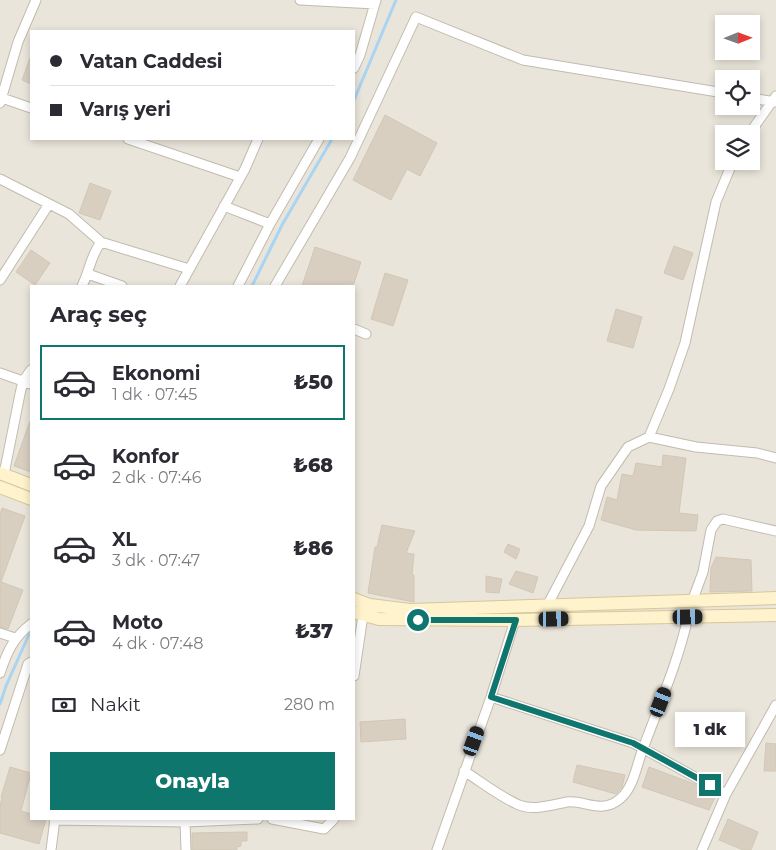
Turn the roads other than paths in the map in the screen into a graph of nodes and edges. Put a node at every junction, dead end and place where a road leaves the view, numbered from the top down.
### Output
1 (36, 0) edge
2 (300, 0) edge
3 (376, 2) edge
4 (355, 66) edge
5 (715, 92) edge
6 (760, 99) edge
7 (1, 100) edge
8 (774, 100) edge
9 (30, 108) edge
10 (756, 125) edge
11 (131, 140) edge
12 (258, 140) edge
13 (318, 140) edge
14 (728, 170) edge
15 (240, 177) junction
16 (0, 179) edge
17 (49, 204) junction
18 (224, 206) junction
19 (270, 224) junction
20 (101, 242) junction
21 (189, 269) junction
22 (88, 274) junction
23 (0, 280) edge
24 (82, 285) edge
25 (119, 285) edge
26 (181, 285) edge
27 (239, 285) edge
28 (276, 285) edge
29 (355, 330) edge
30 (366, 334) dead end
31 (0, 373) edge
32 (27, 382) edge
33 (649, 437) junction
34 (776, 458) edge
35 (1, 478) edge
36 (30, 485) edge
37 (30, 498) edge
38 (776, 531) edge
39 (776, 598) edge
40 (355, 599) edge
41 (694, 600) junction
42 (548, 604) junction
43 (359, 613) edge
44 (776, 615) edge
45 (688, 617) junction
46 (516, 620) junction
47 (30, 625) edge
48 (0, 634) edge
49 (15, 638) junction
50 (30, 663) edge
51 (355, 663) edge
52 (0, 672) edge
53 (491, 697) junction
54 (776, 705) edge
55 (642, 748) junction
56 (0, 750) edge
57 (464, 771) junction
58 (726, 794) junction
59 (54, 820) edge
60 (98, 820) edge
61 (224, 820) edge
62 (277, 820) edge
63 (333, 820) edge
64 (185, 822) junction
65 (51, 850) edge
66 (186, 850) edge
67 (437, 850) edge
68 (702, 850) edge

1 - 7 street
2 - 3 street
3 - 4 street
5 - 28 street
6 - 8 street
7 - 9 street
8 - 10 street
11 - 15 street
12 - 15 street
13 - 19 street
14 - 33 street
15 - 18 street
16 - 17 street
17 - 20 street
17 - 23 street
18 - 19 street
18 - 21 street
19 - 27 street
20 - 21 street
20 - 22 street
21 - 26 street
22 - 24 street
22 - 25 street
29 - 30 street
31 - 32 street
32 - 35 street
33 - 34 street
33 - 42 street
35 - 36 main road
35 - 37 main road
38 - 41 street
39 - 41 main road
40 - 42 main road
41 - 42 main road
43 - 46 main road
43 - 51 street
44 - 45 main road
45 - 46 main road
45 - 55 street
46 - 53 street
47 - 49 street
48 - 49 street
49 - 52 street
50 - 56 street
53 - 55 street
53 - 57 street
54 - 58 street
55 - 57 street
55 - 58 street
57 - 67 street
58 - 68 street
59 - 65 street
60 - 64 street
61 - 64 street
62 - 63 street
64 - 66 street

